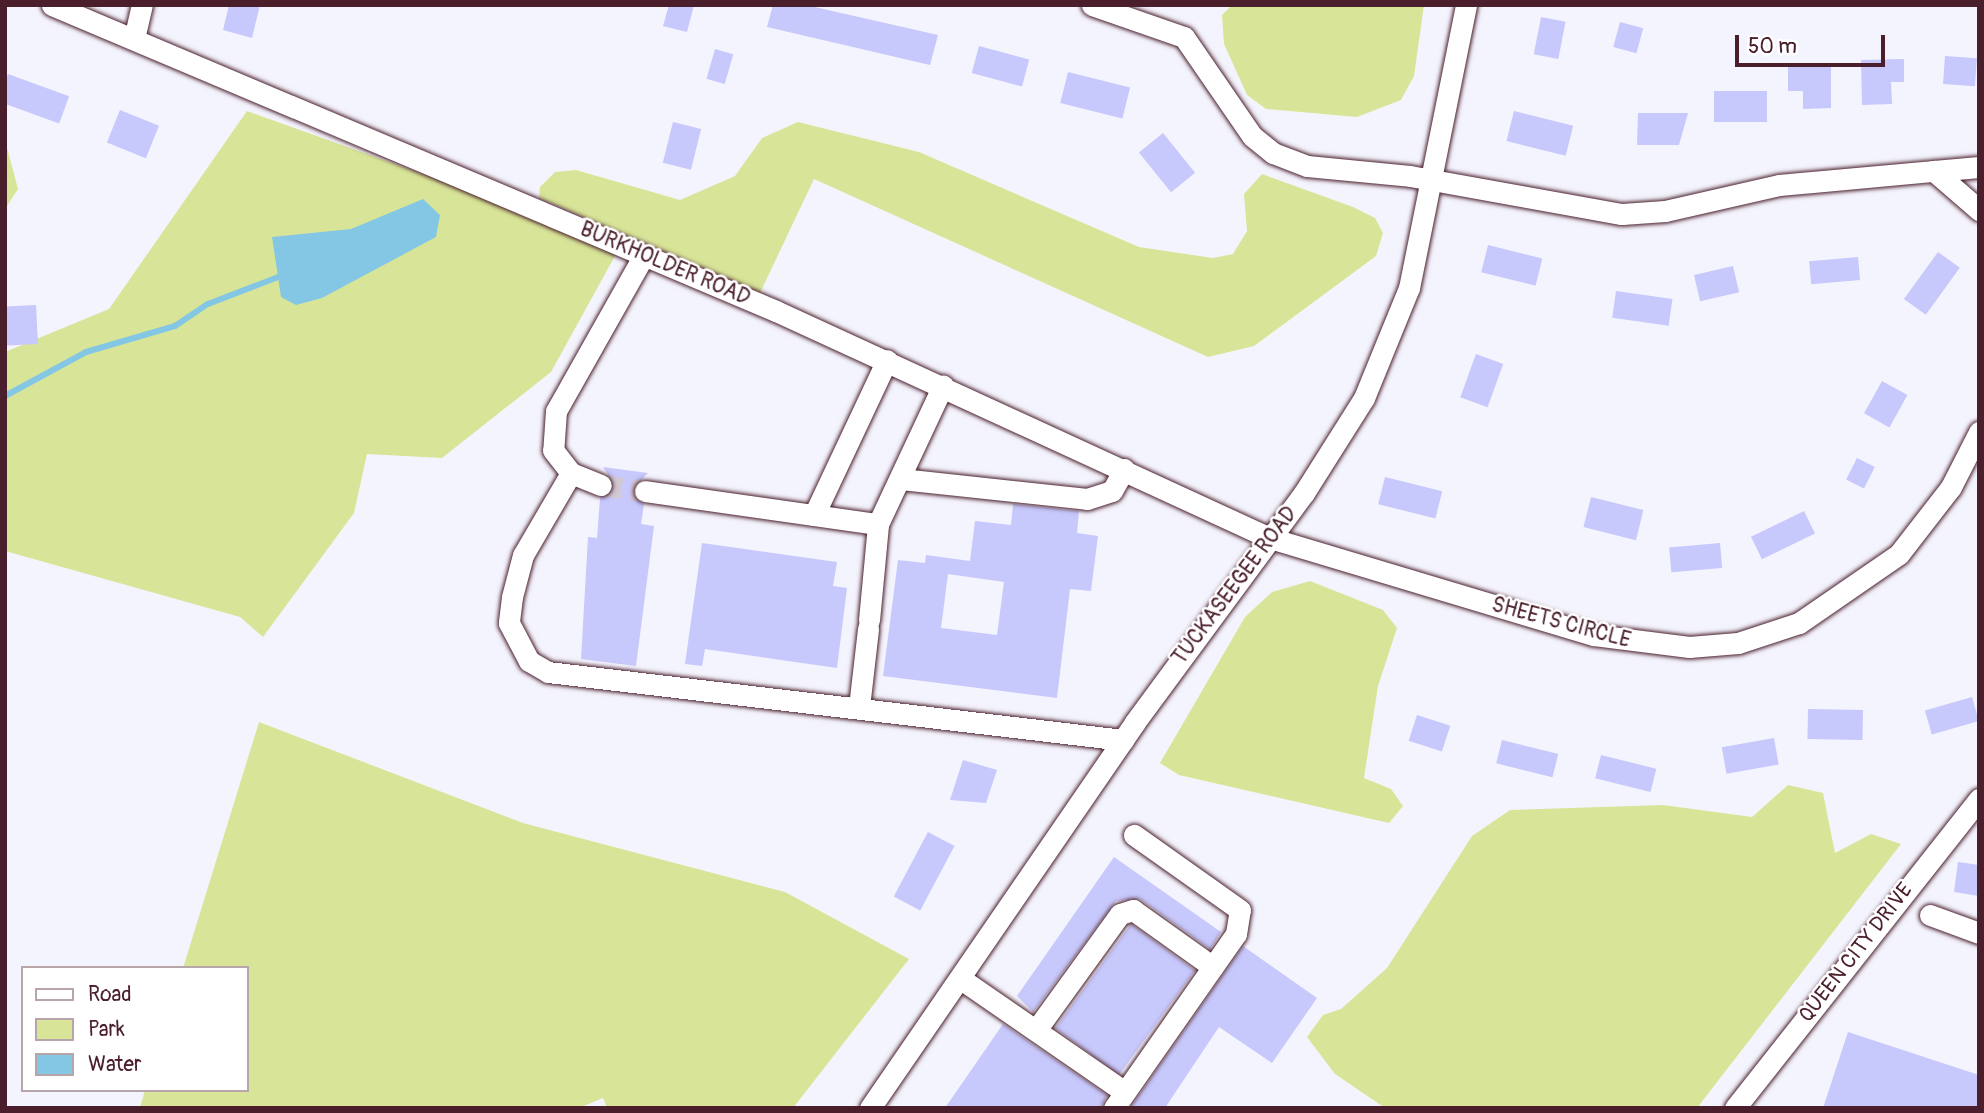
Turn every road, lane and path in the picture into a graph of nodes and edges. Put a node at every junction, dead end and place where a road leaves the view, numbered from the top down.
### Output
1 (52, 5) edge
2 (142, 5) edge
3 (1093, 5) edge
4 (1466, 5) edge
5 (134, 38) junction
6 (1979, 167) edge
7 (1934, 171) junction
8 (1435, 181) junction
9 (1979, 210) edge
10 (643, 255) junction
11 (887, 360) junction
12 (943, 385) junction
13 (1979, 432) edge
14 (1124, 469) junction
15 (571, 473) junction
16 (901, 479) junction
17 (601, 485) tunnel mouth
18 (645, 491) tunnel mouth
19 (814, 516) junction
20 (878, 524) junction
21 (1270, 538) junction
22 (859, 707) junction
23 (1123, 740) junction
24 (1979, 799) edge
25 (1134, 835) dead end
26 (1930, 915) dead end
27 (1979, 933) edge
28 (1213, 967) junction
29 (961, 979) junction
30 (1036, 1030) junction
31 (1119, 1100) edge
32 (870, 1108) edge
33 (1735, 1108) edge

1 - 5 street, BURKHOLDER ROAD
2 - 5 street
3 - 8 street
4 - 8 street, TUCKASEEGEE ROAD
5 - 10 street, BURKHOLDER ROAD
6 - 7 street
7 - 8 street
7 - 9 street
8 - 21 street, TUCKASEEGEE ROAD
10 - 11 street, BURKHOLDER ROAD
10 - 15 street
11 - 12 street, BURKHOLDER ROAD
11 - 19 street
12 - 14 street, BURKHOLDER ROAD
12 - 16 street
13 - 21 street, SHEETS CIRCLE
14 - 16 street
14 - 21 street, BURKHOLDER ROAD
15 - 17 street
15 - 22 street
16 - 20 street
18 - 19 street
19 - 20 street
20 - 22 street
21 - 23 street, TUCKASEEGEE ROAD
22 - 23 street
23 - 29 street, TUCKASEEGEE ROAD
24 - 33 street, QUEEN CITY DRIVE
25 - 28 street
26 - 27 street
28 - 30 street
28 - 31 street
29 - 30 street
29 - 32 street, TUCKASEEGEE ROAD
30 - 31 street

